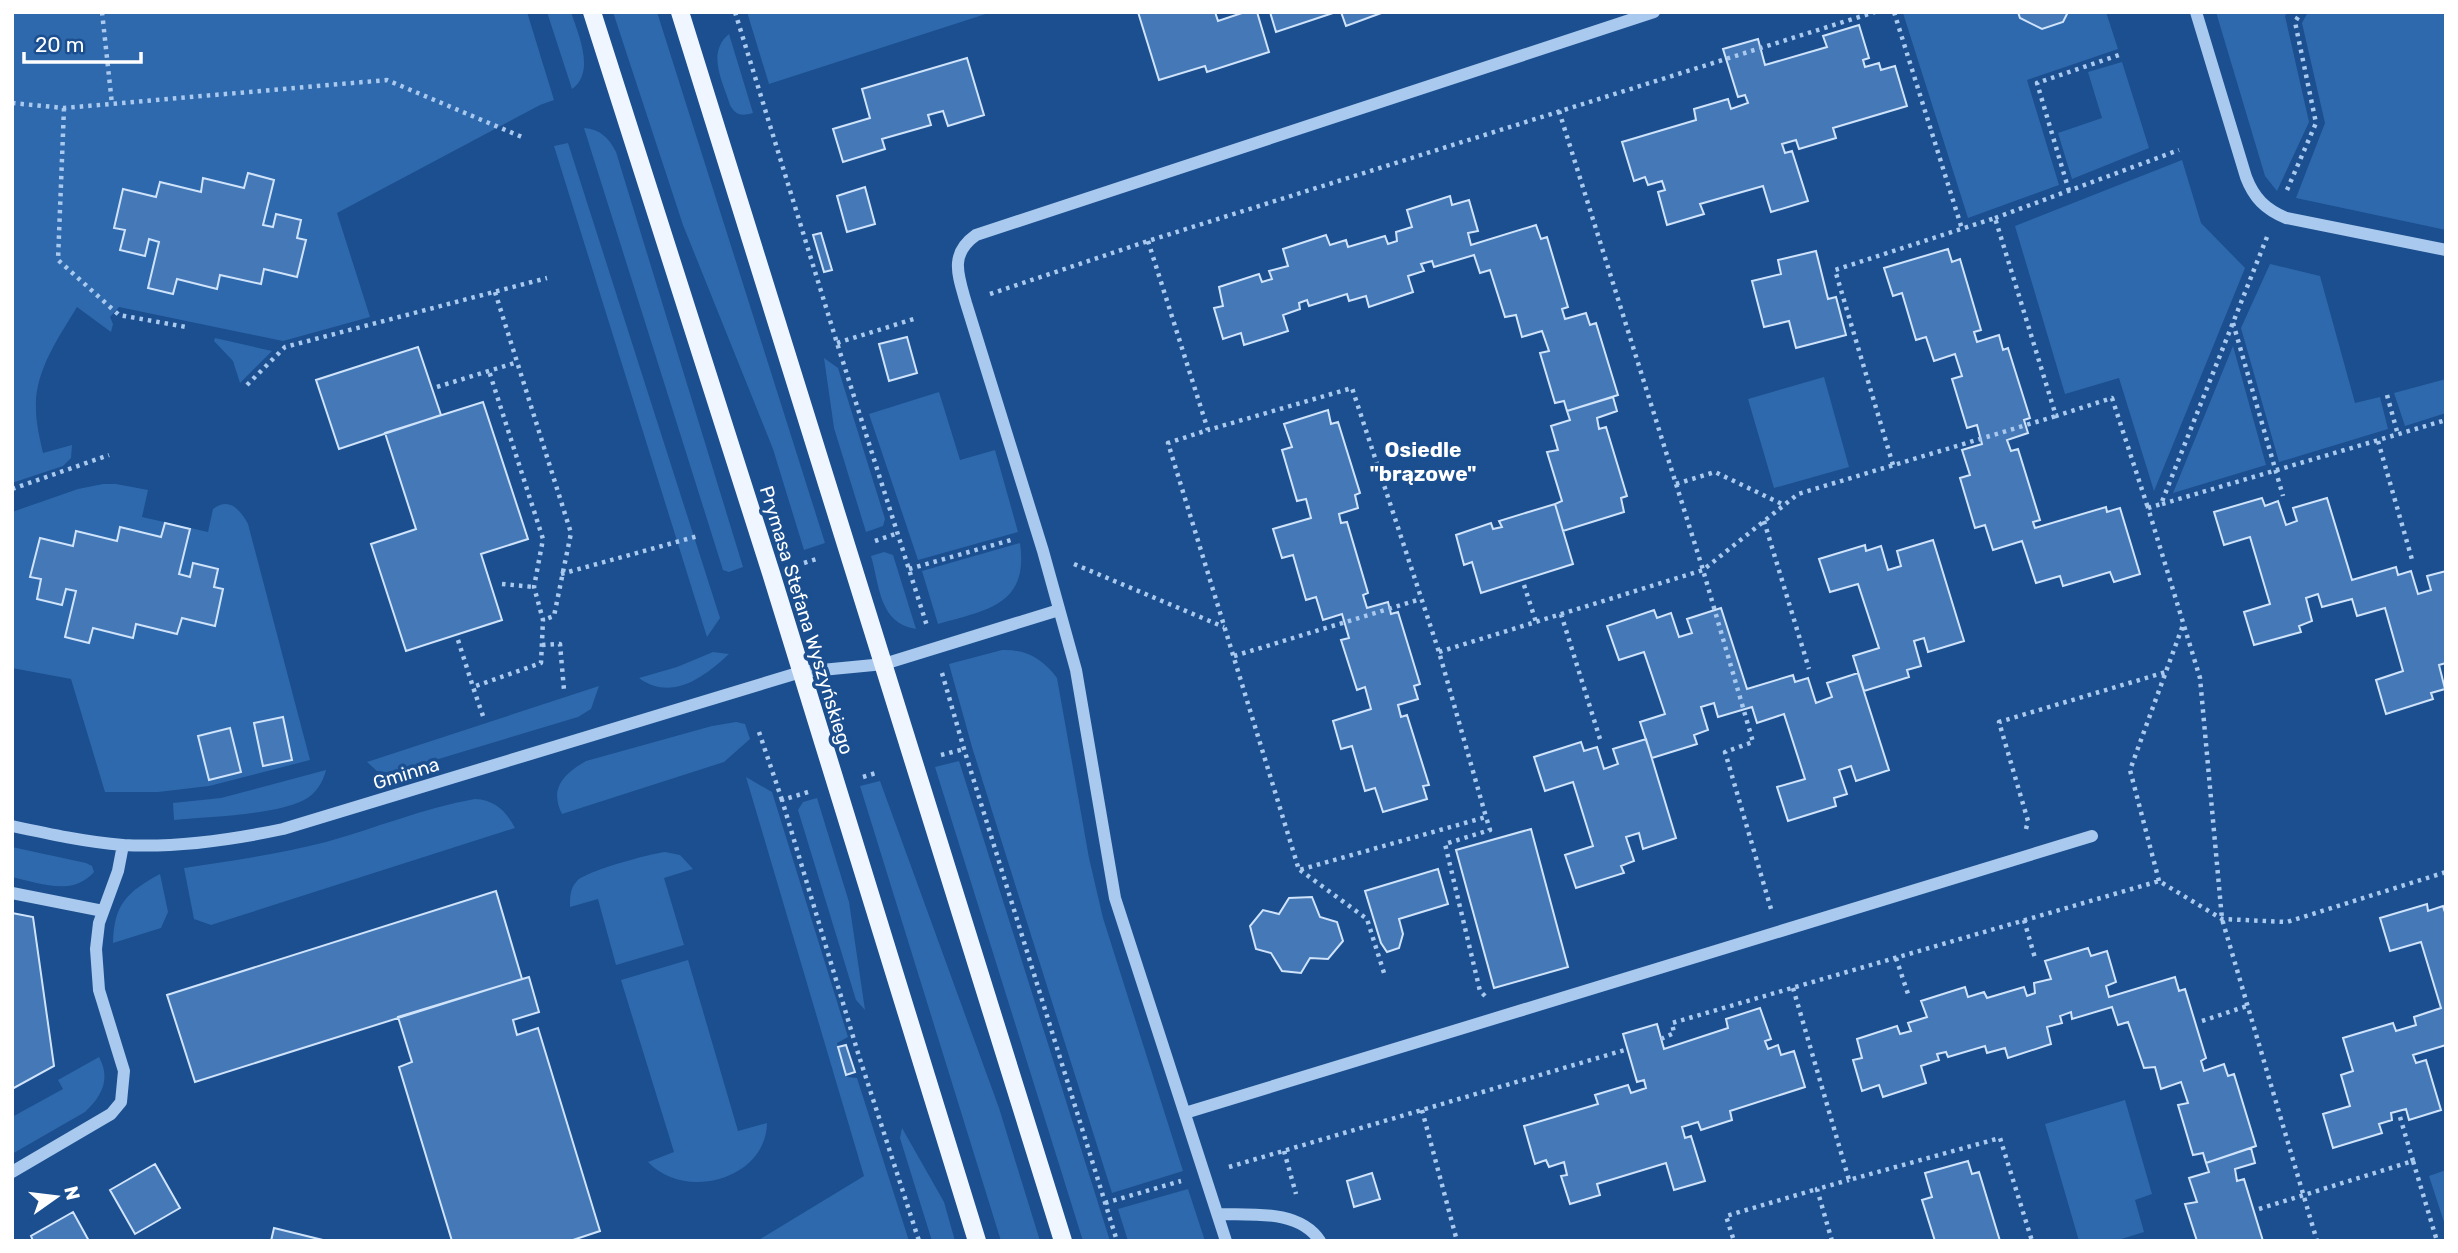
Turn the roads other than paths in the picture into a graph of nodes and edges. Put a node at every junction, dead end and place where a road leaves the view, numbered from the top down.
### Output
1 (592, 12) edge
2 (680, 12) edge
3 (1654, 12) edge
4 (2196, 12) edge
5 (2446, 250) edge
6 (1059, 610) junction
7 (884, 664) junction
8 (801, 672) junction
9 (12, 826) edge
10 (2092, 836) dead end
11 (123, 845) junction
12 (12, 893) edge
13 (103, 911) junction
14 (1185, 1113) junction
15 (12, 1171) edge
16 (1218, 1214) junction
17 (977, 1241) edge
18 (1063, 1241) edge
19 (1226, 1241) edge
20 (1321, 1241) edge

1 - 8 main road, Prymasa Stefana Wyszyńskiego
2 - 7 main road
3 - 6 street
4 - 5 street
6 - 7 street, Gminna
6 - 14 street
7 - 8 street, Gminna
7 - 18 main road
8 - 11 street, Gminna
8 - 17 main road, Prymasa Stefana Wyszyńskiego
9 - 11 street, Gminna
10 - 14 street
11 - 13 street
12 - 13 street
13 - 15 street
14 - 16 street
16 - 19 street
16 - 20 street

